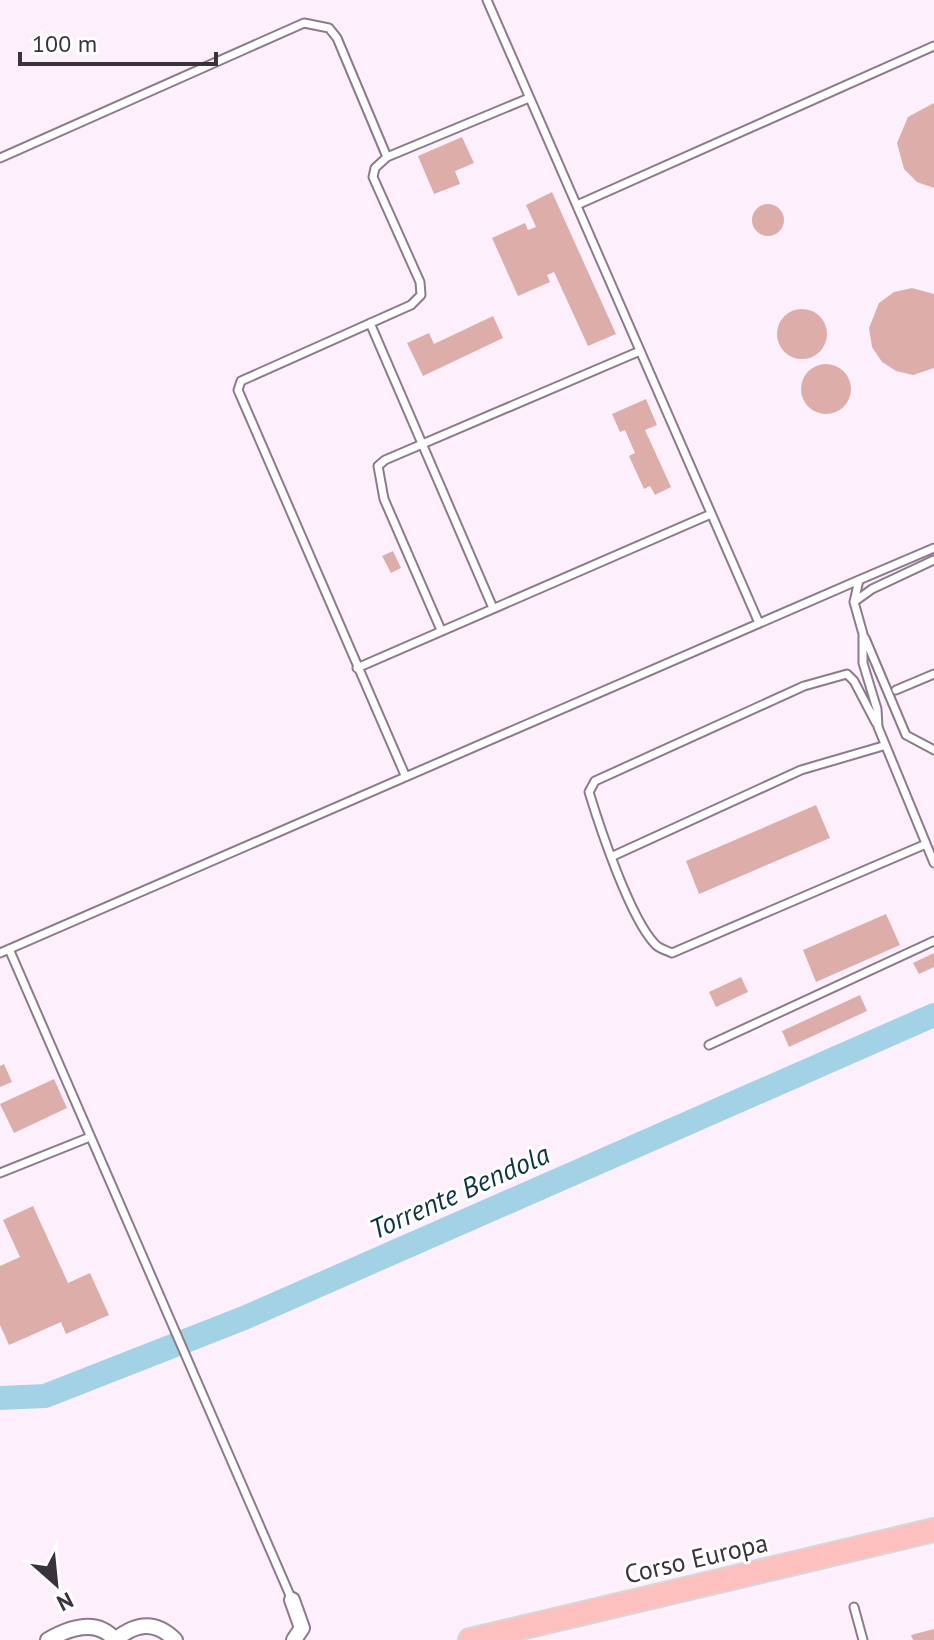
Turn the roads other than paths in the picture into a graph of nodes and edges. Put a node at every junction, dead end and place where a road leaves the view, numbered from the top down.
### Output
1 (487, 0) edge
2 (934, 46) edge
3 (529, 98) junction
4 (387, 157) junction
5 (0, 158) edge
6 (577, 205) junction
7 (370, 323) junction
8 (640, 351) junction
9 (423, 443) junction
10 (711, 514) junction
11 (934, 548) edge
12 (934, 560) edge
13 (859, 580) junction
14 (854, 602) junction
15 (493, 608) junction
16 (759, 623) junction
17 (441, 630) junction
18 (863, 634) junction
19 (357, 668) junction
20 (934, 674) edge
21 (896, 690) dead end
22 (878, 727) junction
23 (883, 746) junction
24 (934, 750) edge
25 (405, 775) junction
26 (926, 844) junction
27 (613, 856) junction
28 (934, 863) edge
29 (934, 941) edge
30 (9, 949) junction
31 (0, 953) edge
32 (709, 1045) dead end
33 (90, 1137) junction
34 (0, 1173) edge
35 (934, 1530) edge
36 (292, 1600) joint
37 (854, 1607) dead end
38 (48, 1640) edge
39 (115, 1640) edge
40 (175, 1640) edge
41 (294, 1640) edge
42 (470, 1640) edge
43 (863, 1640) edge

1 - 3 lane
2 - 6 lane
3 - 4 lane
3 - 6 lane
4 - 5 lane
4 - 7 lane
6 - 8 lane
7 - 9 lane
7 - 19 lane
8 - 9 lane
8 - 10 lane
9 - 15 lane
9 - 17 lane
10 - 15 lane
10 - 16 lane
11 - 13 lane
12 - 14 lane
13 - 14 lane
13 - 16 lane
14 - 18 lane
15 - 17 lane
16 - 25 lane
17 - 19 lane
18 - 22 lane
18 - 24 lane
19 - 25 lane
20 - 21 lane
22 - 23 lane
22 - 27 lane
23 - 26 lane
23 - 27 lane
25 - 30 lane
26 - 27 lane
26 - 28 lane
29 - 32 lane
30 - 31 lane
30 - 33 lane
33 - 34 lane
33 - 36 lane
35 - 42 main road, Corso Europa
36 - 41 street
37 - 43 lane
38 - 39 street
39 - 40 street

